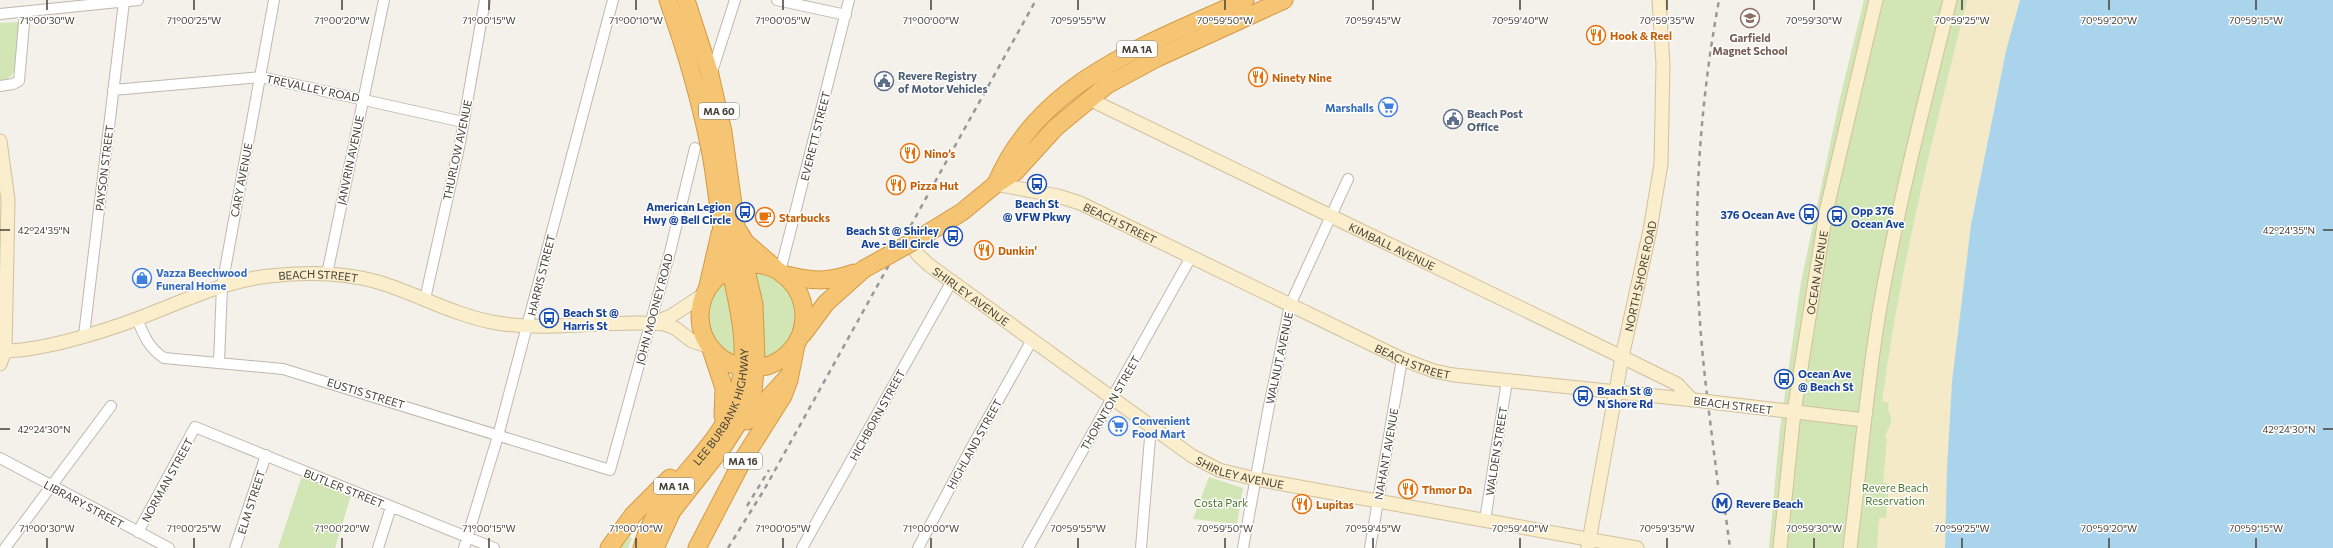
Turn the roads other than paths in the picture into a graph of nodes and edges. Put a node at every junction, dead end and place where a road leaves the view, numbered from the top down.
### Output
1 (138, 0) edge
2 (274, 0) edge
3 (384, 0) edge
4 (485, 0) edge
5 (613, 0) edge
6 (668, 0) edge
7 (686, 0) edge
8 (735, 0) edge
9 (777, 0) edge
10 (849, 0) edge
11 (1245, 0) edge
12 (1284, 0) edge
13 (1659, 0) edge
14 (1876, 0) edge
15 (1950, 0) edge
16 (124, 2) junction
17 (25, 12) junction
18 (0, 14) edge
19 (846, 15) junction
20 (261, 76) junction
21 (710, 77) junction
22 (0, 86) edge
23 (113, 90) junction
24 (364, 98) junction
25 (1089, 99) junction
26 (463, 122) junction
27 (0, 141) edge
28 (695, 148) dead end
29 (1348, 179) dead end
30 (996, 184) junction
31 (1331, 215) junction
32 (721, 218) junction
33 (4, 220) edge
34 (736, 225) junction
35 (916, 243) junction
36 (1191, 257) junction
37 (738, 267) junction
38 (864, 269) junction
39 (780, 273) junction
40 (327, 274) junction
41 (952, 281) junction
42 (222, 286) junction
43 (706, 292) junction
44 (425, 299) junction
45 (1290, 305) junction
46 (137, 319) junction
47 (651, 323) junction
48 (528, 326) junction
49 (84, 335) junction
50 (1032, 340) junction
51 (796, 343) junction
52 (711, 348) junction
53 (2, 349) edge
54 (1622, 356) junction
55 (1402, 359) junction
56 (219, 362) junction
57 (0, 364) edge
58 (748, 368) junction
59 (790, 375) junction
60 (1507, 381) junction
61 (1616, 392) junction
62 (1113, 399) junction
63 (1698, 400) junction
64 (111, 406) dead end
65 (1794, 412) junction
66 (1864, 420) junction
67 (1151, 426) junction
68 (195, 427) joint
69 (718, 430) junction
70 (498, 436) junction
71 (710, 452) junction
72 (266, 455) junction
73 (0, 458) edge
74 (610, 470) joint
75 (1256, 479) junction
76 (52, 487) junction
77 (1377, 502) junction
78 (391, 507) junction
79 (1485, 520) junction
80 (138, 532) junction
81 (466, 543) edge
82 (1589, 544) edge
83 (5, 548) edge
84 (170, 548) edge
85 (235, 548) edge
86 (378, 548) edge
87 (494, 548) edge
88 (609, 548) edge
89 (642, 548) edge
90 (655, 548) edge
91 (697, 548) edge
92 (802, 548) edge
93 (918, 548) edge
94 (1028, 548) edge
95 (1141, 548) edge
96 (1243, 548) edge
97 (1370, 548) edge
98 (1637, 548) edge
99 (1780, 548) edge
100 (1850, 548) edge

1 - 16 street
2 - 20 street, CARY AVENUE
3 - 24 street, JANVRIN AVENUE
4 - 26 street, THURLOW AVENUE
5 - 48 street, HARRIS STREET
6 - 32 highway, MA 60
7 - 21 highway, MA 60
8 - 21 street
9 - 19 street
10 - 19 street, EVERETT STREET
11 - 30 highway, MA 1A
12 - 25 highway, MA 1A
13 - 54 main road, NORTH SHORE ROAD
14 - 65 main road, OCEAN AVENUE
15 - 66 main road
16 - 17 street
16 - 23 street, PAYSON STREET
17 - 18 street
17 - 22 street
19 - 39 street, EVERETT STREET
20 - 23 street, TREVALLEY ROAD
20 - 24 street, TREVALLEY ROAD
20 - 42 street, CARY AVENUE
21 - 34 highway, MA 60
23 - 49 street, PAYSON STREET
24 - 26 street, TREVALLEY ROAD
24 - 40 street, JANVRIN AVENUE
25 - 30 highway, MA 1A
25 - 31 main road, KIMBALL AVENUE
26 - 44 street, THURLOW AVENUE
27 - 33 main road
28 - 47 street, JOHN MOONEY ROAD
29 - 31 street, WALNUT AVENUE
30 - 35 highway, MA 1A
30 - 36 main road, BEACH STREET
31 - 45 street, WALNUT AVENUE
31 - 54 main road, KIMBALL AVENUE
32 - 37 highway, MA 60
32 - 43 highway
33 - 53 main road
34 - 37 highway, MA 60
34 - 39 highway
35 - 38 highway, MA 1A, bridge
35 - 41 main road, SHIRLEY AVENUE
36 - 45 main road, BEACH STREET
36 - 62 street, THORNTON STREET
37 - 39 highway, MA 1A
37 - 43 highway, MA 1A
37 - 58 highway, LEE BURBANK HIGHWAY / MA 60
38 - 39 highway, MA 1A
38 - 51 highway, MA 1A
39 - 51 highway
40 - 42 main road, BEACH STREET
40 - 44 main road, BEACH STREET
41 - 50 main road, SHIRLEY AVENUE
41 - 92 street, HICHBORN STREET
42 - 46 main road, BEACH STREET
42 - 56 street, CARY AVENUE
43 - 47 main road, BEACH STREET
43 - 52 highway, MA 1A
44 - 48 main road, BEACH STREET
45 - 55 main road, BEACH STREET
45 - 75 street, WALNUT AVENUE
46 - 49 main road, BEACH STREET
46 - 56 street, EUSTIS STREET
47 - 48 main road, BEACH STREET
47 - 52 main road, BEACH STREET
47 - 74 street, JOHN MOONEY ROAD
48 - 70 street, HARRIS STREET
49 - 53 main road, BEACH STREET
50 - 62 main road, SHIRLEY AVENUE
50 - 93 street, HIGHLAND STREET
51 - 58 highway
51 - 59 highway, MA 1A
52 - 58 highway
52 - 69 highway, MA 1A
53 - 57 main road
54 - 61 main road, NORTH SHORE ROAD
54 - 63 main road, KIMBALL AVENUE
55 - 60 main road, BEACH STREET
55 - 77 street, NAHANT AVENUE
56 - 70 street, EUSTIS STREET
58 - 69 highway, LEE BURBANK HIGHWAY / MA 60
58 - 71 highway, LEE BURBANK HIGHWAY / MA 60
59 - 71 highway, MA 1A
59 - 91 highway, MA 16
60 - 61 main road, BEACH STREET
60 - 79 street, WALDEN STREET
61 - 63 main road, BEACH STREET
61 - 82 main road, NORTH SHORE ROAD
62 - 67 main road, SHIRLEY AVENUE
62 - 94 street, THORNTON STREET
63 - 65 main road, BEACH STREET, bridge
64 - 76 street
65 - 66 main road, BEACH STREET
65 - 99 main road, OCEAN AVENUE
66 - 100 main road
67 - 75 main road, SHIRLEY AVENUE
67 - 95 street
68 - 72 street, BUTLER STREET
68 - 80 street, NORMAN STREET
69 - 71 highway, LEE BURBANK HIGHWAY / MA 1A
70 - 74 street, EUSTIS STREET
70 - 81 street, HARRIS STREET
71 - 88 highway
71 - 89 highway, LEE BURBANK HIGHWAY / MA 1A
71 - 90 highway, LEE BURBANK HIGHWAY / MA 1A
72 - 78 street, BUTLER STREET
72 - 85 street, ELM STREET
73 - 76 street, LIBRARY STREET
75 - 77 main road, SHIRLEY AVENUE
75 - 96 street, WALNUT AVENUE
76 - 80 street, LIBRARY STREET
76 - 83 street
77 - 79 main road, SHIRLEY AVENUE
77 - 97 street, NAHANT AVENUE
78 - 81 street, BUTLER STREET
78 - 86 street
79 - 82 main road, SHIRLEY AVENUE
80 - 84 street, LIBRARY STREET
81 - 87 street, BUTLER STREET
82 - 98 main road, SHIRLEY AVENUE

